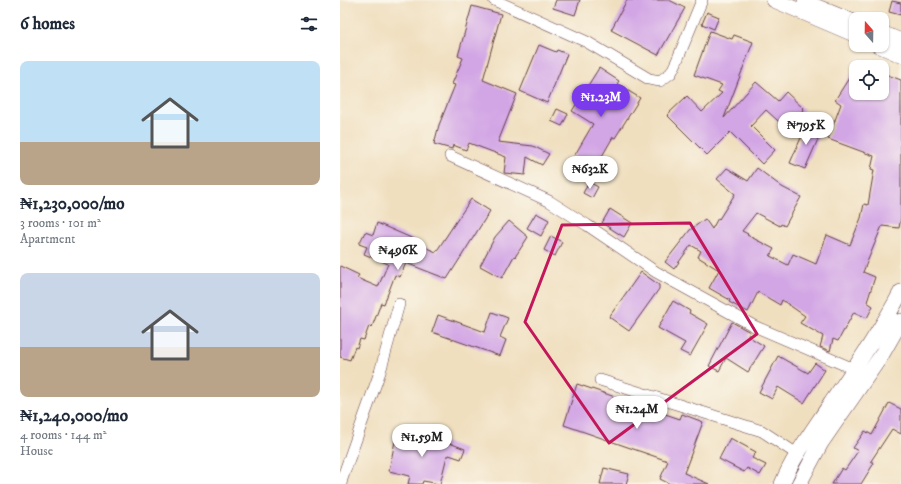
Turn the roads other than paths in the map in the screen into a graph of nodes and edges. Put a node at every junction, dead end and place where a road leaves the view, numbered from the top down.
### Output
1 (494, 0) edge
2 (702, 0) edge
3 (774, 0) edge
4 (799, 0) edge
5 (849, 20) edge
6 (849, 32) edge
7 (889, 36) edge
8 (901, 41) edge
9 (889, 50) edge
10 (901, 55) edge
11 (450, 156) dead end
12 (901, 292) edge
13 (399, 304) dead end
14 (897, 323) edge
15 (854, 369) junction
16 (600, 380) dead end
17 (797, 454) junction
18 (341, 484) edge
19 (782, 484) edge
20 (799, 484) edge

1 - 2 street
3 - 6 main road
4 - 5 main road
7 - 8 main road
9 - 10 main road
11 - 15 street
12 - 14 main road
13 - 18 street
14 - 15 main road
14 - 20 main road
15 - 17 main road
16 - 17 street
17 - 19 main road

